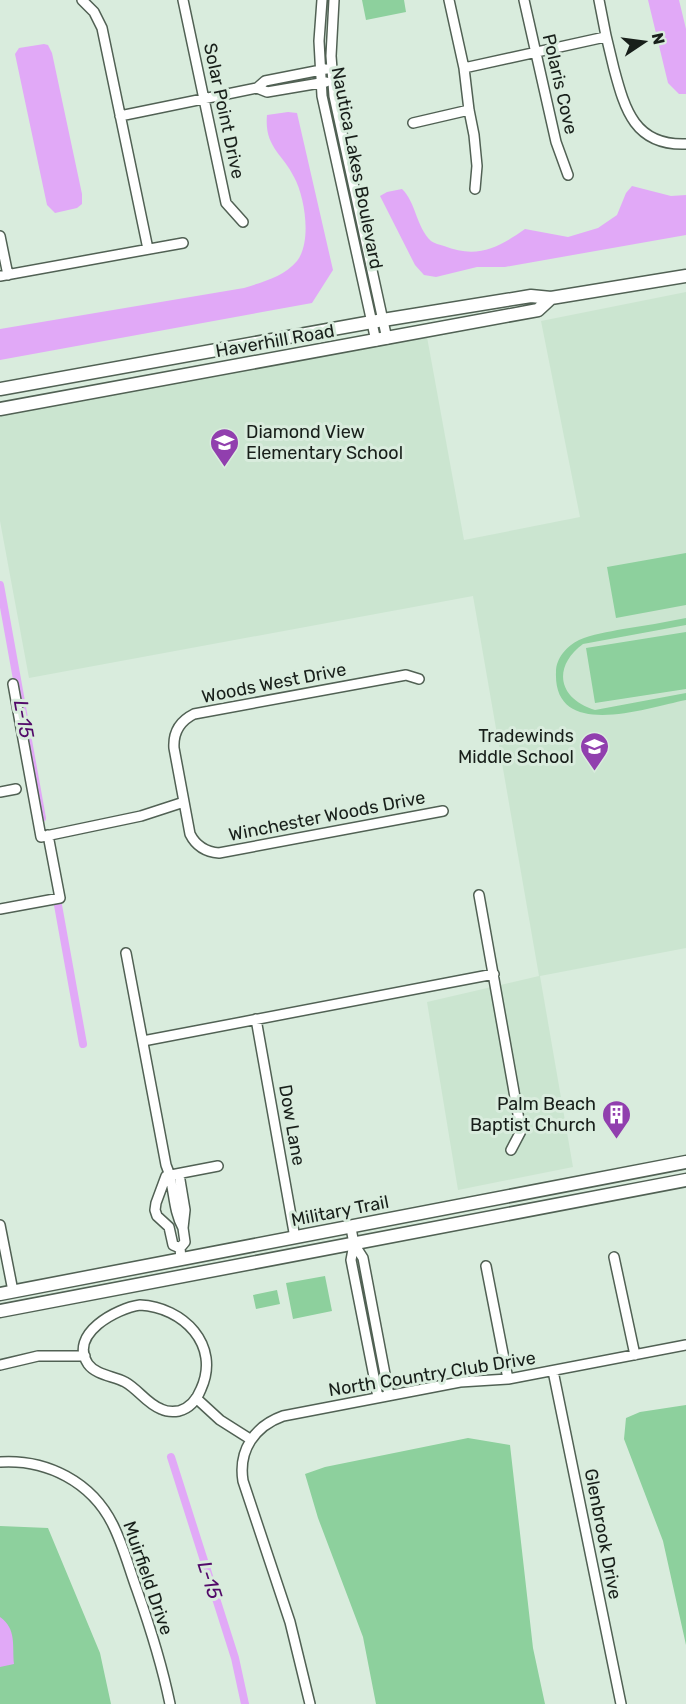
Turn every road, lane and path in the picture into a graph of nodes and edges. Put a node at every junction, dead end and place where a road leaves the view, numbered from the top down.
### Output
1 (82, 0) edge
2 (183, 0) edge
3 (322, 0) edge
4 (334, 0) edge
5 (448, 0) edge
6 (524, 0) edge
7 (598, 0) edge
8 (606, 37) junction
9 (535, 52) junction
10 (331, 68) junction
11 (464, 68) junction
12 (320, 70) junction
13 (333, 81) junction
14 (321, 82) junction
15 (257, 88) junction
16 (205, 98) junction
17 (469, 110) junction
18 (120, 116) junction
19 (412, 123) dead end
20 (686, 144) edge
21 (568, 175) dead end
22 (475, 189) dead end
23 (243, 222) dead end
24 (0, 236) edge
25 (183, 243) dead end
26 (148, 249) junction
27 (4, 276) edge
28 (686, 276) edge
29 (551, 298) junction
30 (377, 321) junction
31 (381, 340) junction
32 (0, 389) edge
33 (0, 409) edge
34 (420, 679) dead end
35 (13, 684) dead end
36 (16, 789) dead end
37 (0, 792) edge
38 (184, 802) junction
39 (443, 811) dead end
40 (44, 836) junction
41 (479, 895) dead end
42 (0, 909) edge
43 (126, 953) dead end
44 (494, 974) junction
45 (256, 1019) junction
46 (143, 1041) junction
47 (511, 1150) dead end
48 (686, 1162) edge
49 (218, 1166) dead end
50 (175, 1175) junction
51 (686, 1180) edge
52 (160, 1193) junction
53 (178, 1194) junction
54 (0, 1225) edge
55 (351, 1228) junction
56 (295, 1238) junction
57 (354, 1244) junction
58 (181, 1253) junction
59 (614, 1257) dead end
60 (486, 1266) dead end
61 (105, 1273) junction
62 (6, 1293) edge
63 (0, 1304) edge
64 (22, 1307) junction
65 (0, 1311) edge
66 (686, 1345) edge
67 (635, 1355) junction
68 (85, 1356) junction
69 (0, 1365) edge
70 (553, 1371) junction
71 (508, 1379) junction
72 (389, 1395) junction
73 (378, 1397) junction
74 (196, 1398) junction
75 (250, 1439) junction
76 (0, 1462) edge
77 (171, 1704) edge
78 (310, 1704) edge
79 (621, 1704) edge

1 - 18 street
2 - 16 street, Solar Point Drive
3 - 12 street, Nautica Lakes Boulevard
4 - 10 street, Nautica Lakes Boulevard
5 - 11 street
6 - 9 street, Polaris Cove
7 - 8 street
8 - 9 street
8 - 20 street
9 - 11 street
9 - 21 street, Polaris Cove
10 - 12 street
10 - 13 street, Nautica Lakes Boulevard
11 - 17 street
12 - 14 street, Nautica Lakes Boulevard
12 - 15 street
13 - 14 street
13 - 30 street, Nautica Lakes Boulevard
14 - 15 street
14 - 30 street, Nautica Lakes Boulevard
15 - 16 street
16 - 18 street
16 - 23 street, Solar Point Drive
17 - 19 street
17 - 22 street
18 - 26 street
24 - 27 street
25 - 26 street
26 - 27 street
28 - 29 main road, Haverhill Road
29 - 30 main road, Haverhill Road
29 - 31 main road, Haverhill Road
30 - 31 street, Nautica Lakes Boulevard
30 - 32 main road, Haverhill Road
31 - 33 main road, Haverhill Road
34 - 38 street, Woods West Drive
35 - 40 street
36 - 37 street
38 - 39 street, Winchester Woods Drive
38 - 40 street
40 - 42 street
41 - 44 street
43 - 46 street
44 - 45 street
44 - 47 street
45 - 46 street
45 - 56 street, Dow Lane
46 - 50 street
48 - 55 main road, Military Trail
49 - 50 street
50 - 52 street
50 - 53 street
51 - 57 main road, Military Trail
52 - 53 street
52 - 58 street
53 - 58 street
54 - 62 street
55 - 56 main road, Military Trail
55 - 57 street
56 - 58 main road, Military Trail
57 - 64 main road, Military Trail
57 - 72 street
57 - 73 street
58 - 61 main road, Military Trail
59 - 67 street
60 - 71 street
61 - 62 main road, Military Trail
61 - 64 main road
62 - 63 main road
64 - 65 main road, Military Trail
66 - 67 street, North Country Club Drive
67 - 70 street, North Country Club Drive
68 - 69 street
68 - 74 street
68 - 74 street
70 - 71 street, North Country Club Drive
70 - 79 street, Glenbrook Drive
71 - 72 street, North Country Club Drive
72 - 73 street, North Country Club Drive
73 - 75 street, North Country Club Drive
74 - 75 street
75 - 78 street
76 - 77 street, Muirfield Drive

